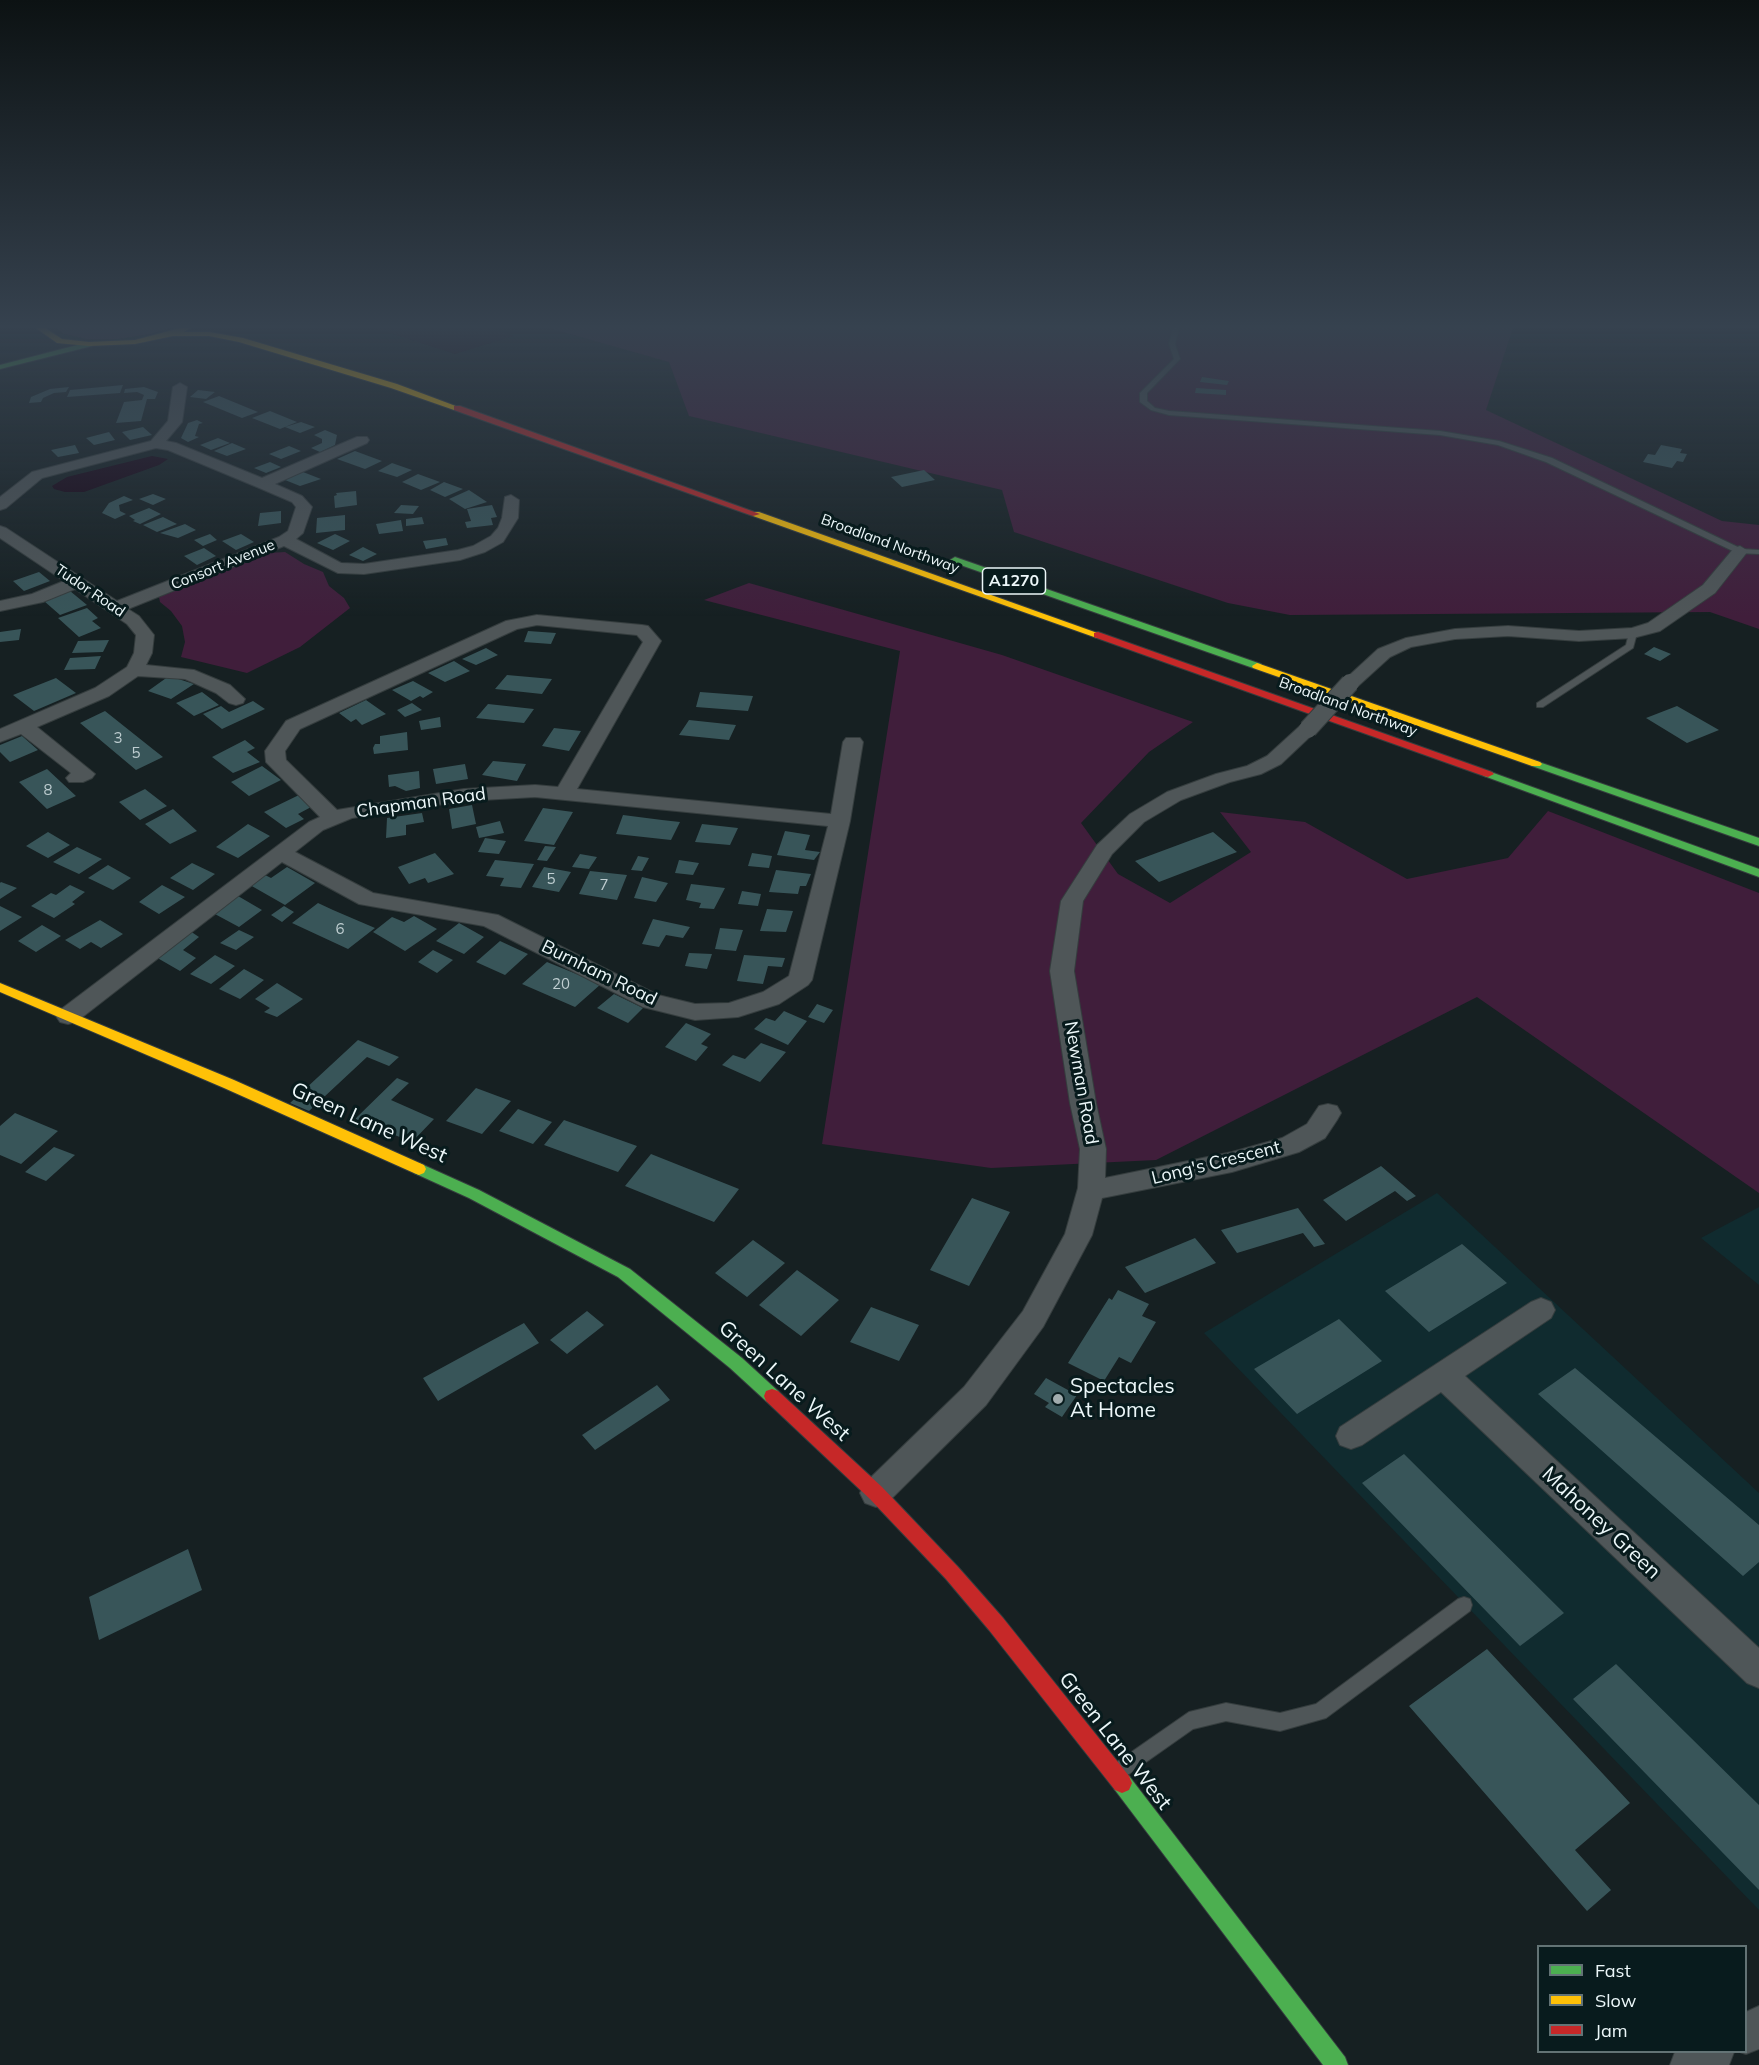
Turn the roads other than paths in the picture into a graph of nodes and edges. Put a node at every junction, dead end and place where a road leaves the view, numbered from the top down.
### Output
1 (173, 424) edge
2 (502, 424) edge
3 (1323, 424) edge
4 (362, 440) dead end
5 (156, 444) junction
6 (262, 484) junction
7 (511, 500) dead end
8 (0, 505) edge
9 (0, 531) edge
10 (285, 540) junction
11 (1740, 551) junction
12 (1759, 552) edge
13 (944, 557) dead end
14 (76, 582) junction
15 (0, 606) edge
16 (115, 608) junction
17 (1633, 633) junction
18 (134, 670) junction
19 (237, 699) dead end
20 (1540, 705) dead end
21 (23, 726) junction
22 (0, 736) edge
23 (853, 742) dead end
24 (76, 778) dead end
25 (564, 794) junction
26 (334, 819) junction
27 (840, 821) junction
28 (1759, 842) edge
29 (281, 853) junction
30 (1759, 873) edge
31 (0, 987) edge
32 (68, 1016) junction
33 (1328, 1113) dead end
34 (1091, 1188) junction
35 (1541, 1310) dead end
36 (1443, 1375) junction
37 (1351, 1436) dead end
38 (876, 1493) junction
39 (1464, 1605) dead end
40 (1759, 1671) edge
41 (1115, 1774) junction
42 (1712, 2053) edge
43 (1337, 2065) edge
44 (1690, 2065) edge

1 - 5 street
2 - 30 main road, Broadland Northway / A1270
3 - 11 lane
4 - 6 street
5 - 6 street, Consort Avenue
5 - 8 street, Consort Avenue
6 - 10 street, Consort Avenue
7 - 10 street
9 - 14 street, Tudor Road
10 - 16 street, Consort Avenue
11 - 12 lane
11 - 17 street, Newman Road
13 - 28 main road, Broadland Northway / A1270
14 - 15 street
14 - 16 street, Tudor Road
16 - 18 street, Tudor Road
17 - 20 lane
17 - 34 street, Newman Road, bridge
18 - 19 street
18 - 21 street
21 - 22 street
21 - 24 street
23 - 27 street, Burnham Road
25 - 26 street, Chapman Road
25 - 26 street
25 - 27 street, Chapman Road
26 - 29 street, Chapman Road
27 - 29 street, Burnham Road
29 - 32 street, Chapman Road
31 - 32 main road, Green Lane West
32 - 38 main road, Green Lane West
33 - 34 street, Long's Crescent
34 - 38 street, Newman Road
35 - 36 street
36 - 37 street
36 - 40 street, Mahoney Green
38 - 41 main road, Green Lane West
39 - 41 lane
41 - 43 main road, Green Lane West
42 - 44 street

